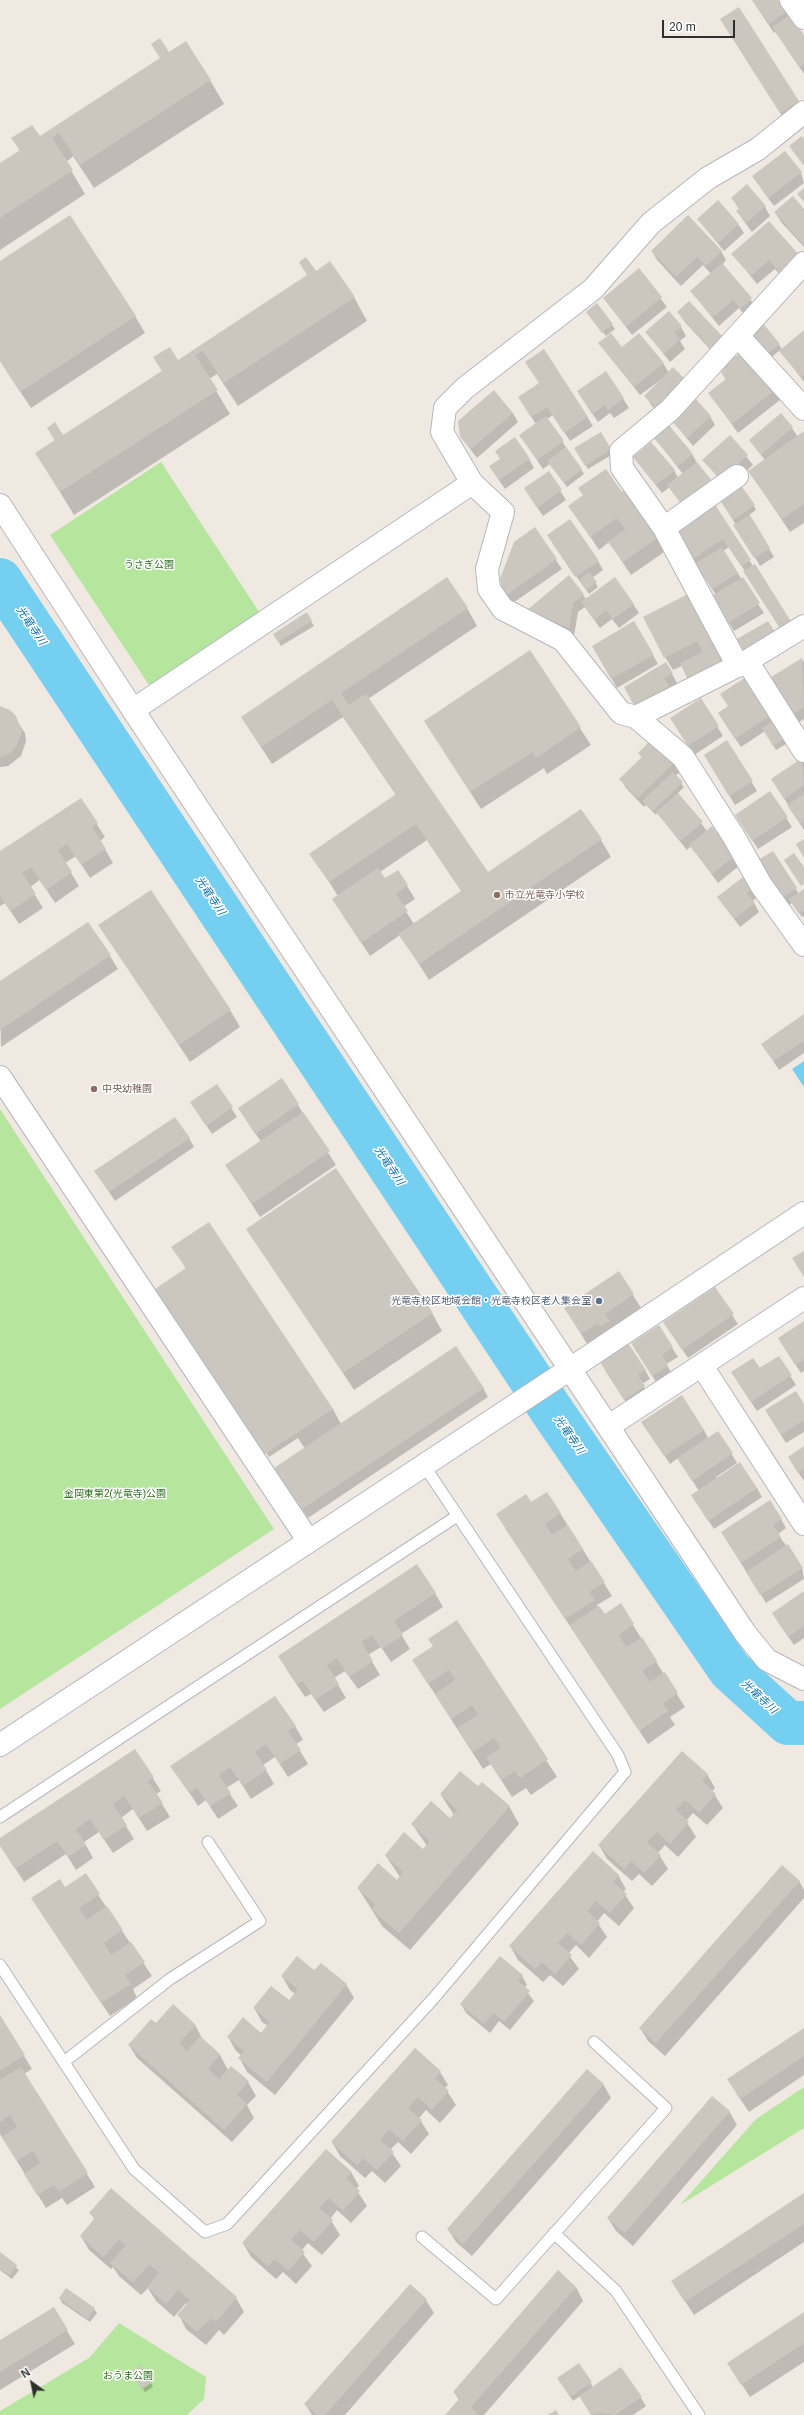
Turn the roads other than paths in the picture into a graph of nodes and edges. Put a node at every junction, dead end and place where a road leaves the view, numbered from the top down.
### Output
1 (791, 0) edge
2 (804, 18) edge
3 (804, 112) edge
4 (804, 263) edge
5 (738, 336) junction
6 (804, 409) edge
7 (737, 476) dead end
8 (472, 483) junction
9 (0, 505) edge
10 (664, 528) junction
11 (804, 626) edge
12 (743, 663) junction
13 (134, 710) junction
14 (636, 717) junction
15 (804, 751) edge
16 (804, 945) edge
17 (0, 1077) edge
18 (804, 1212) edge
19 (804, 1298) edge
20 (702, 1366) junction
21 (570, 1369) junction
22 (609, 1426) junction
23 (423, 1464) junction
24 (458, 1516) junction
25 (804, 1524) edge
26 (308, 1540) junction
27 (804, 1679) edge
28 (0, 1745) edge
29 (0, 1817) edge
30 (208, 1842) dead end
31 (0, 1965) edge
32 (594, 2042) dead end
33 (64, 2062) junction
34 (554, 2232) junction
35 (422, 2237) dead end
36 (699, 2415) edge

1 - 2 street
3 - 8 street
4 - 5 street
5 - 6 street
5 - 10 street
7 - 10 street
8 - 13 street
8 - 14 street
9 - 13 street
10 - 12 street
11 - 12 street
12 - 14 street
12 - 15 street
13 - 21 street
14 - 16 street
17 - 26 street
18 - 21 street
19 - 20 street
20 - 22 street
20 - 25 street
21 - 22 street
21 - 23 street
22 - 27 street
23 - 24 lane
23 - 26 street
24 - 29 lane
24 - 33 lane
26 - 28 street
30 - 33 lane
31 - 33 lane
32 - 34 lane
34 - 35 lane
34 - 36 lane

